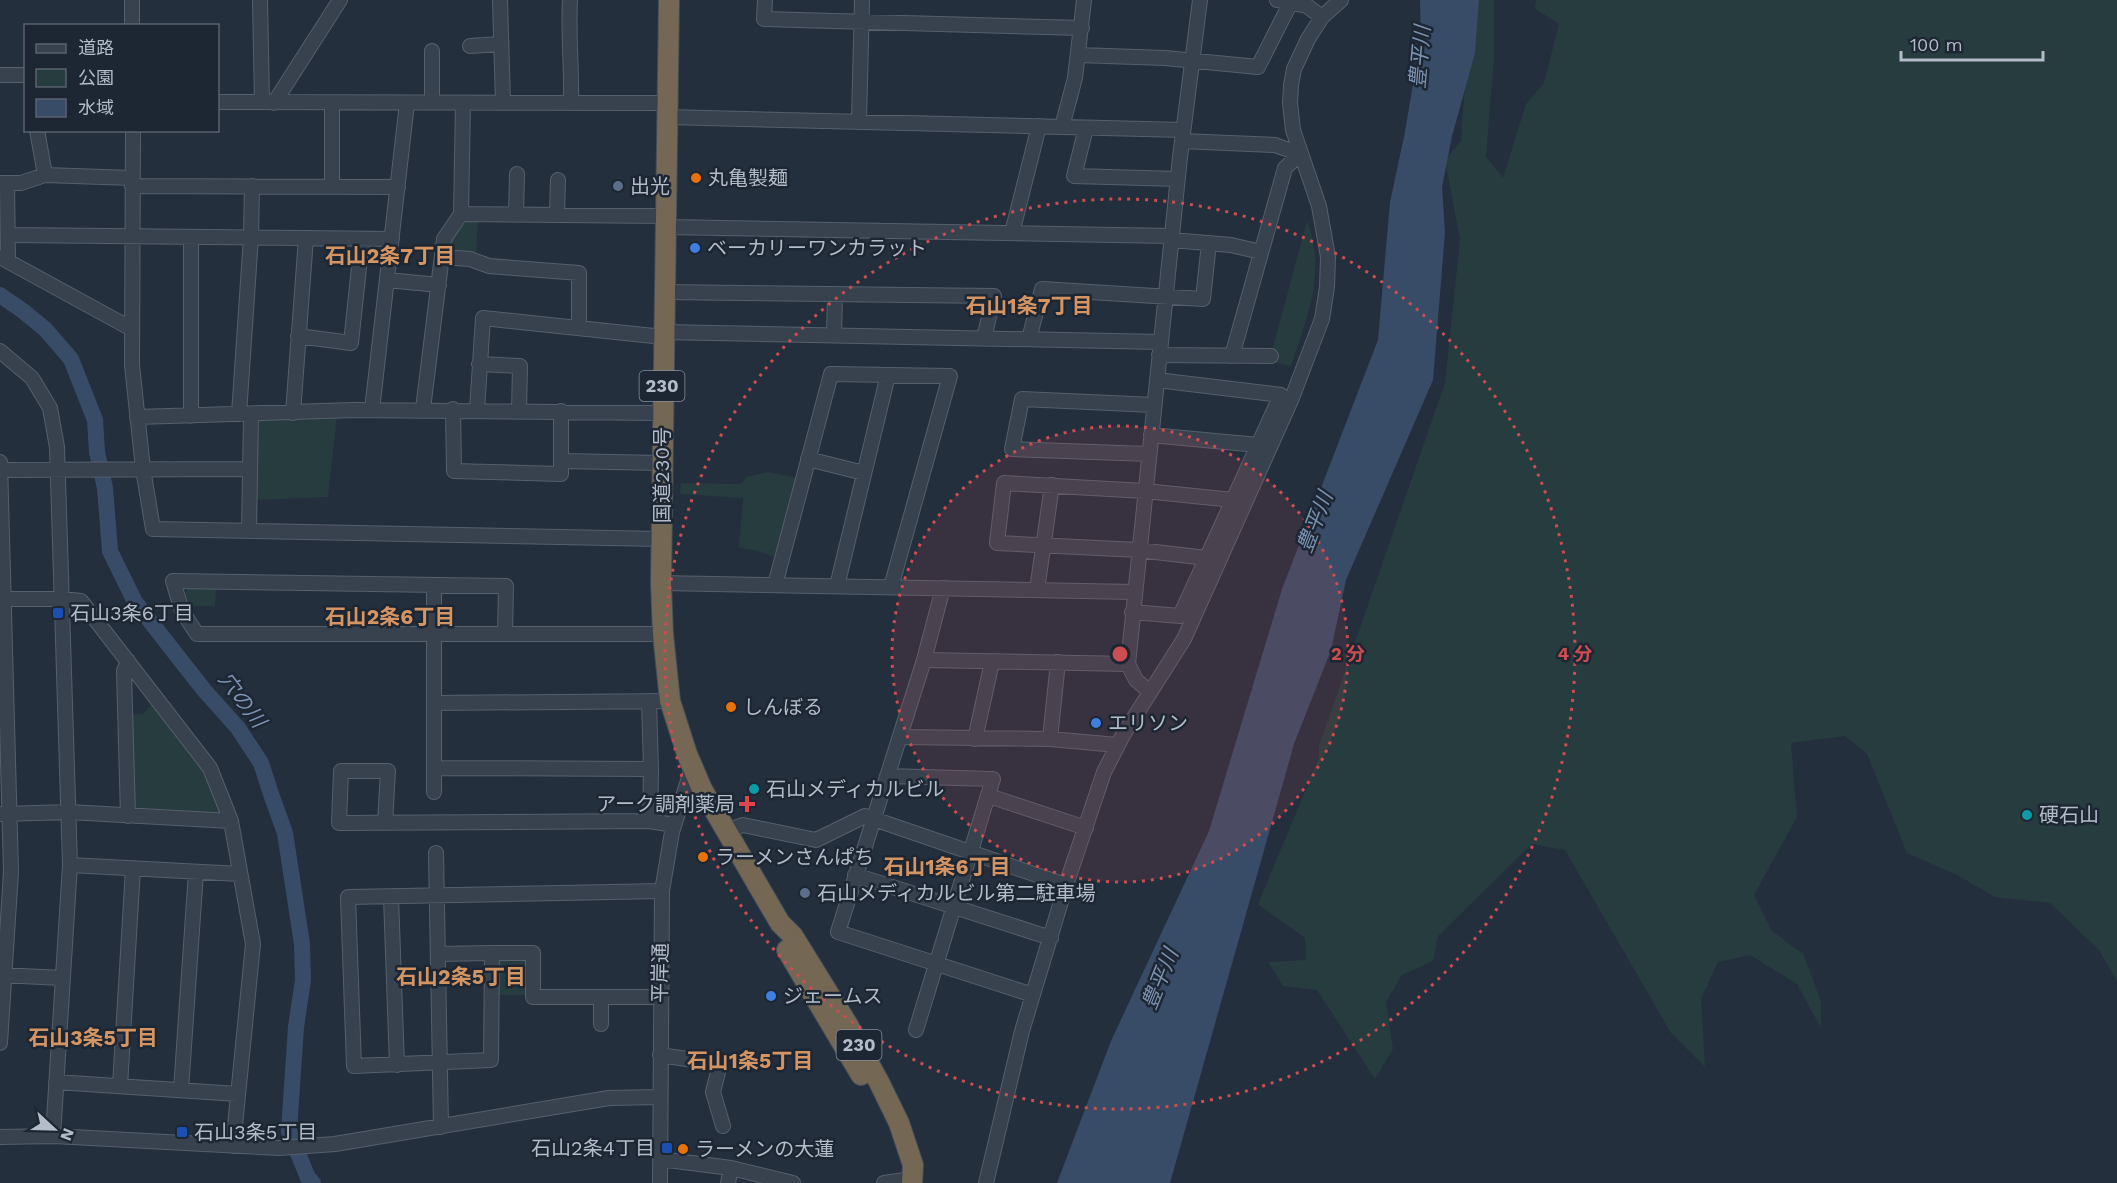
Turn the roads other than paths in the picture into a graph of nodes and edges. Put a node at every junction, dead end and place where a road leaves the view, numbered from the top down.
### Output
1 (132, 0) edge
2 (260, 0) edge
3 (340, 0) edge
4 (500, 0) edge
5 (570, 0) edge
6 (669, 0) edge
7 (765, 0) edge
8 (862, 0) edge
9 (1084, 0) edge
10 (1200, 0) edge
11 (1277, 0) edge
12 (1341, 0) edge
13 (1292, 2) junction
14 (1308, 3) edge
15 (1322, 17) junction
16 (862, 22) junction
17 (132, 24) edge
18 (1082, 28) junction
19 (501, 44) junction
20 (470, 46) dead end
21 (432, 51) dead end
22 (1078, 55) junction
23 (1193, 61) junction
24 (0, 75) edge
25 (24, 75) edge
26 (219, 102) edge
27 (268, 103) junction
28 (332, 103) junction
29 (407, 103) junction
30 (432, 103) junction
31 (463, 103) junction
32 (503, 103) junction
33 (571, 103) junction
34 (668, 110) junction
35 (858, 121) junction
36 (1039, 126) junction
37 (1062, 127) junction
38 (1086, 128) junction
39 (37, 132) edge
40 (133, 132) edge
41 (1183, 135) junction
42 (1300, 154) junction
43 (517, 174) dead end
44 (45, 175) junction
45 (1178, 179) junction
46 (558, 180) dead end
47 (132, 182) junction
48 (4, 183) edge
49 (252, 186) junction
50 (333, 187) junction
51 (398, 187) junction
52 (462, 214) junction
53 (516, 215) junction
54 (557, 215) junction
55 (665, 222) junction
56 (1012, 233) junction
57 (9, 235) junction
58 (131, 236) junction
59 (191, 237) junction
60 (252, 237) junction
61 (306, 238) junction
62 (1172, 238) junction
63 (362, 239) junction
64 (392, 239) junction
65 (1209, 243) junction
66 (1261, 252) junction
67 (442, 257) junction
68 (4, 259) edge
69 (387, 280) junction
70 (439, 285) junction
71 (664, 292) junction
72 (835, 294) junction
73 (1166, 297) junction
74 (579, 327) junction
75 (130, 328) junction
76 (663, 334) junction
77 (834, 335) junction
78 (298, 336) junction
79 (984, 338) junction
80 (1029, 339) junction
81 (1160, 348) junction
82 (0, 351) edge
83 (1232, 356) junction
84 (1271, 356) dead end
85 (479, 364) junction
86 (888, 375) junction
87 (1157, 380) junction
88 (1154, 405) junction
89 (372, 410) junction
90 (423, 410) junction
91 (453, 410) junction
92 (477, 410) junction
93 (519, 411) junction
94 (561, 411) junction
95 (293, 413) junction
96 (662, 413) junction
97 (245, 414) junction
98 (191, 416) junction
99 (137, 417) junction
100 (1151, 435) junction
101 (1258, 446) junction
102 (1149, 454) junction
103 (808, 459) junction
104 (561, 460) junction
105 (0, 462) edge
106 (662, 463) junction
107 (143, 469) junction
108 (250, 469) junction
109 (58, 470) junction
110 (0, 471) edge
111 (864, 473) junction
112 (1052, 485) junction
113 (1145, 490) junction
114 (1233, 500) junction
115 (249, 531) junction
116 (661, 539) junction
117 (1044, 545) junction
118 (1139, 550) junction
119 (1206, 558) junction
120 (661, 583) junction
121 (434, 585) junction
122 (775, 585) junction
123 (837, 586) junction
124 (891, 587) junction
125 (943, 588) junction
126 (1037, 590) junction
127 (1135, 592) junction
128 (2, 599) edge
129 (62, 599) junction
130 (1132, 612) junction
131 (434, 634) junction
132 (505, 634) junction
133 (663, 634) junction
134 (924, 660) junction
135 (128, 661) junction
136 (992, 662) junction
137 (1058, 662) junction
138 (1128, 664) junction
139 (1149, 691) junction
140 (670, 701) junction
141 (649, 702) junction
142 (435, 703) junction
143 (900, 737) junction
144 (975, 739) junction
145 (1050, 739) junction
146 (1117, 745) junction
147 (435, 768) junction
148 (692, 768) junction
149 (651, 769) junction
150 (887, 776) junction
151 (434, 792) dead end
152 (988, 796) junction
153 (69, 812) junction
154 (5, 814) edge
155 (128, 816) junction
156 (873, 819) junction
157 (231, 821) junction
158 (650, 821) junction
159 (386, 823) junction
160 (674, 825) junction
161 (1086, 828) junction
162 (726, 831) junction
163 (970, 851) junction
164 (436, 853) dead end
165 (70, 865) junction
166 (133, 868) junction
167 (196, 872) junction
168 (240, 874) junction
169 (855, 875) junction
170 (1066, 885) junction
171 (662, 891) junction
172 (391, 897) junction
173 (437, 897) junction
174 (954, 906) junction
175 (1051, 938) junction
176 (492, 953) junction
177 (438, 954) junction
178 (936, 964) junction
179 (2, 975) edge
180 (63, 978) junction
181 (1033, 995) junction
182 (601, 998) junction
183 (660, 998) junction
184 (601, 1024) dead end
185 (916, 1030) dead end
186 (0, 1043) edge
187 (660, 1055) junction
188 (440, 1063) junction
189 (397, 1065) junction
190 (56, 1082) junction
191 (120, 1086) junction
192 (181, 1090) junction
193 (238, 1094) junction
194 (659, 1097) junction
195 (723, 1126) dead end
196 (441, 1127) junction
197 (53, 1136) junction
198 (0, 1137) edge
199 (233, 1146) junction
200 (660, 1159) junction
201 (731, 1168) junction
202 (912, 1181) edge
203 (660, 1183) edge
204 (728, 1183) edge
205 (793, 1183) edge
206 (884, 1183) edge
207 (986, 1183) edge

1 - 17 street
2 - 27 street
3 - 27 street
4 - 19 street
5 - 33 street
6 - 34 highway, 国道230号 / 230
7 - 16 street
8 - 16 street
9 - 18 street
10 - 23 street
11 - 13 street
12 - 15 street
13 - 14 street
13 - 23 street
14 - 15 street
15 - 42 street
16 - 18 street
16 - 35 street
18 - 22 street
19 - 20 street
19 - 32 street
21 - 30 street
22 - 23 street
22 - 37 street
23 - 41 street
24 - 25 street
26 - 27 street
27 - 28 street
28 - 29 street
28 - 50 street
29 - 30 street
29 - 51 street
30 - 31 street
31 - 32 street
31 - 52 street
32 - 33 street
33 - 34 street
34 - 35 street
34 - 55 highway, 国道230号 / 230
35 - 36 street
36 - 37 street
36 - 56 street
37 - 38 street
38 - 41 street
38 - 45 street
39 - 44 street
40 - 47 street
41 - 42 street
41 - 45 street
42 - 66 street
42 - 139 street
43 - 53 street
44 - 47 street
44 - 48 street
45 - 62 street
46 - 54 street
47 - 49 street
47 - 58 street
48 - 57 street
49 - 50 street
49 - 60 street
50 - 51 street
51 - 64 street
52 - 53 street
52 - 67 street
53 - 54 street
54 - 55 street
55 - 56 street
55 - 71 highway, 国道230号 / 230
56 - 62 street
57 - 58 street
57 - 68 street
58 - 59 street
58 - 75 street
59 - 60 street
59 - 98 street
60 - 61 street
60 - 97 street
61 - 63 street
61 - 78 street
62 - 65 street
62 - 73 street
63 - 64 street
63 - 78 street
64 - 69 street
65 - 66 street
65 - 73 street
66 - 83 street
67 - 70 street
67 - 74 street
68 - 75 street
69 - 70 street
69 - 89 street
70 - 90 street
71 - 72 street
71 - 76 highway, 国道230号 / 230
72 - 77 street
72 - 79 street
73 - 80 street
73 - 81 street
74 - 76 street
74 - 85 street
75 - 99 street
76 - 77 street
76 - 96 highway, 国道230号 / 230
77 - 79 street
78 - 95 street
79 - 80 street
80 - 81 street
81 - 83 street
81 - 87 street
82 - 109 street
83 - 84 street
85 - 92 street
85 - 93 street
86 - 103 street
86 - 111 street
86 - 124 street
87 - 88 street
87 - 101 street
88 - 100 street
88 - 102 street
89 - 90 street
89 - 95 street
90 - 91 street
91 - 92 street
91 - 104 street
92 - 93 street
93 - 94 street
94 - 96 street
94 - 104 street
95 - 97 street
96 - 106 highway, 国道230号 / 230
97 - 98 street
97 - 108 street
98 - 99 street
99 - 107 street
100 - 101 street
100 - 102 street
101 - 114 street
102 - 113 street
103 - 111 street
103 - 122 street
104 - 106 street
105 - 110 street
106 - 116 highway, 国道230号 / 230
107 - 108 street
107 - 109 street
107 - 115 street
108 - 115 street
109 - 110 street
109 - 129 street
110 - 128 street
111 - 123 street
112 - 113 street
112 - 117 street
112 - 117 street
113 - 114 street
113 - 118 street
114 - 119 street
115 - 116 street
116 - 120 highway, 国道230号 / 230
117 - 118 street
117 - 126 street
118 - 119 street
118 - 127 street
119 - 130 street
120 - 122 street
120 - 133 highway, 国道230号 / 230
121 - 131 street
121 - 131 street
121 - 132 street
122 - 123 street
123 - 124 street
124 - 125 street
125 - 126 street
125 - 134 street
126 - 127 street
127 - 130 street
128 - 129 street
128 - 154 street
129 - 135 street
129 - 153 street
130 - 138 street
131 - 132 street
131 - 142 street
132 - 133 street
133 - 140 highway, 国道230号 / 230
134 - 136 street
134 - 143 street
135 - 155 street
135 - 157 street
136 - 137 street
136 - 144 street
137 - 138 street
137 - 145 street
138 - 139 street
139 - 146 street
140 - 141 street
140 - 148 highway, 国道230号 / 230
141 - 142 street
141 - 149 street
142 - 147 street
143 - 144 street
143 - 150 street
144 - 145 street
145 - 146 street
146 - 161 street
147 - 149 street
147 - 151 street
148 - 160 street, 平岸通
148 - 162 highway, 国道230号 / 230
149 - 158 street
150 - 152 street
150 - 156 street
152 - 161 street
152 - 163 street
153 - 154 street
153 - 155 street
153 - 165 street
154 - 179 street
155 - 157 street
156 - 162 street
156 - 163 street
156 - 169 street
157 - 168 street
158 - 159 street
158 - 160 street
159 - 159 street
160 - 171 street, 平岸通
161 - 170 street
162 - 202 highway, 国道230号 / 230
163 - 170 street
163 - 174 street
164 - 173 street
165 - 166 street
165 - 180 street
166 - 167 street
166 - 191 street
167 - 168 street
167 - 192 street
168 - 193 street
169 - 174 street
169 - 178 street
170 - 175 street
171 - 173 street
171 - 183 street, 平岸通
172 - 173 street
172 - 189 street
172 - 189 street
173 - 177 street
174 - 175 street
174 - 178 street
175 - 181 street
176 - 177 street
176 - 182 street
176 - 188 street
177 - 188 street
178 - 181 street
178 - 185 street
179 - 180 street
179 - 186 street
180 - 190 street
181 - 207 street
182 - 183 street
182 - 184 street
183 - 187 street, 平岸通
187 - 194 street, 平岸通
187 - 195 street
188 - 189 street
188 - 196 street
190 - 191 street
190 - 197 street
191 - 192 street
192 - 193 street
193 - 199 street
194 - 196 street
194 - 200 street, 平岸通
196 - 199 street
197 - 198 street
197 - 199 street
200 - 201 street
200 - 203 street, 平岸通
201 - 204 street
201 - 205 street
202 - 206 street

